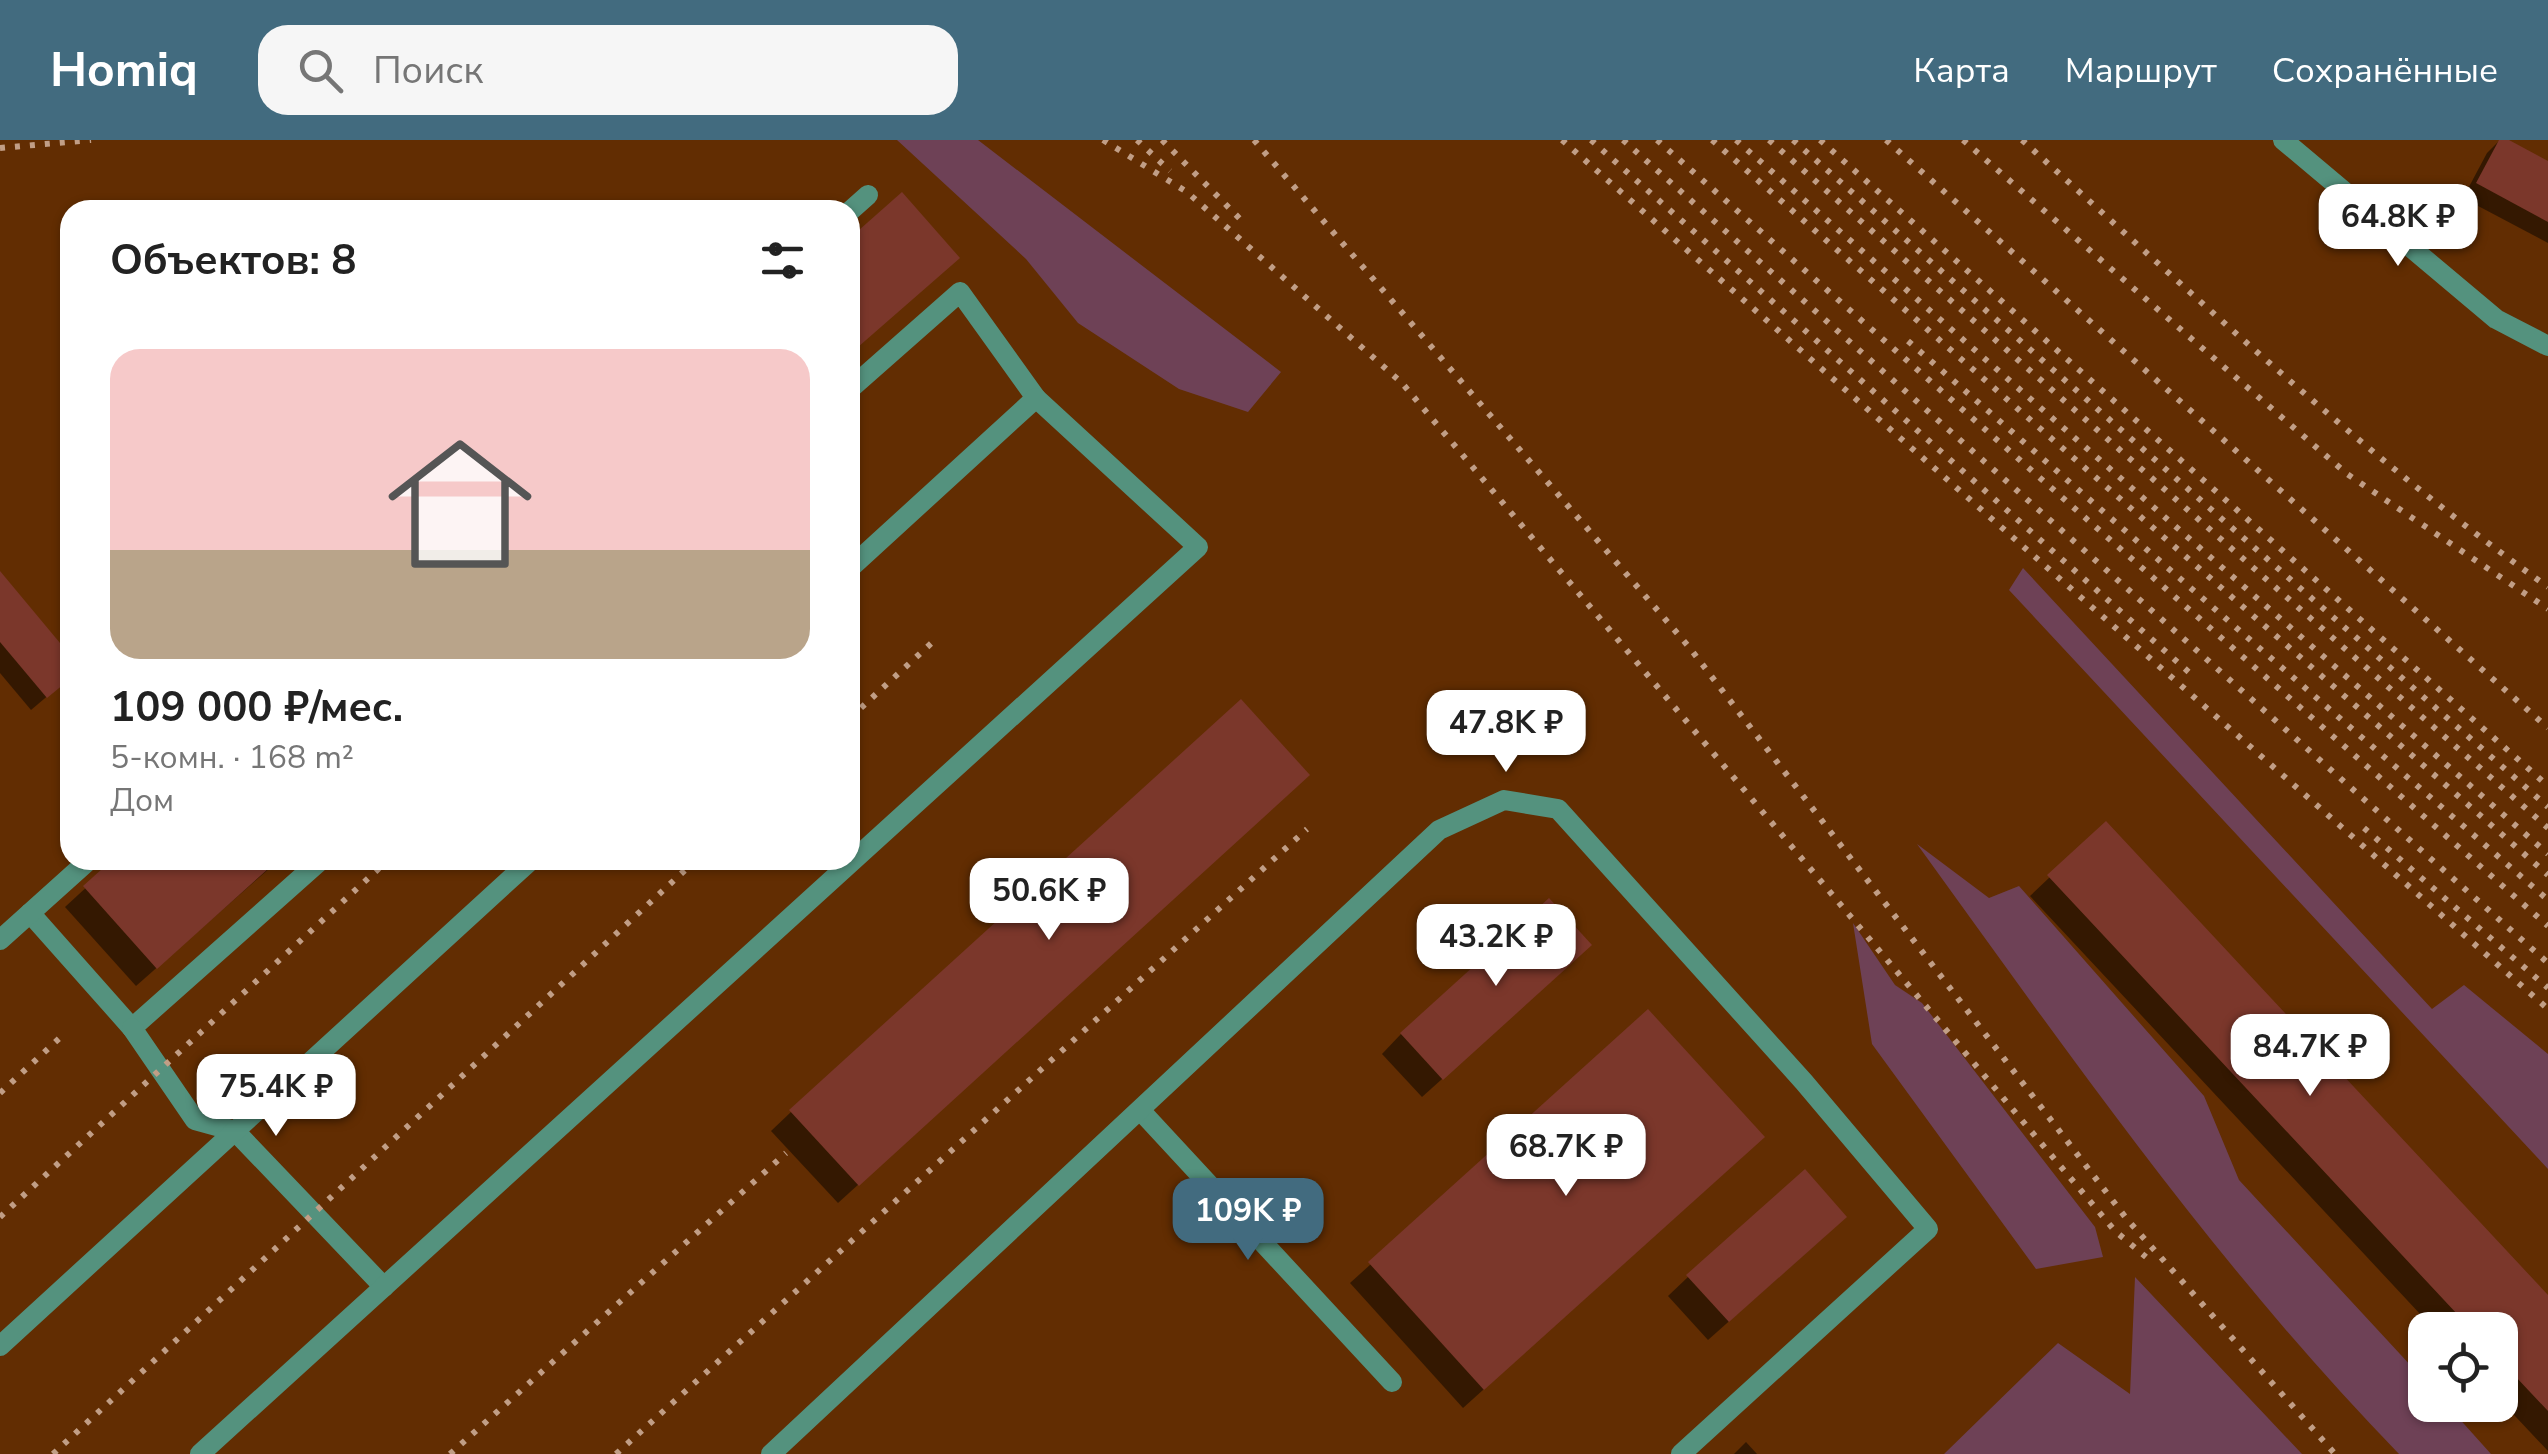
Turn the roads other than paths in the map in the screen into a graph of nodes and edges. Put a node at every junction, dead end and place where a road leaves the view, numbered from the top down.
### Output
1 (2283, 140) edge
2 (868, 195) dead end
3 (860, 202) edge
4 (2548, 346) edge
5 (860, 381) edge
6 (1036, 398) junction
7 (860, 559) edge
8 (860, 854) edge
9 (78, 870) edge
10 (310, 870) edge
11 (520, 870) edge
12 (842, 870) edge
13 (30, 913) junction
14 (0, 940) edge
15 (132, 1028) junction
16 (1140, 1110) junction
17 (234, 1131) junction
18 (384, 1287) junction
19 (0, 1346) edge
20 (1392, 1382) dead end
21 (200, 1454) edge
22 (771, 1454) edge
23 (1681, 1454) edge

1 - 4 street
2 - 3 street
5 - 6 street
6 - 7 street
6 - 8 street
9 - 13 street
10 - 15 street
11 - 17 street
12 - 18 street
13 - 14 street
13 - 15 street
15 - 17 street
16 - 20 street
16 - 22 street
16 - 23 street
17 - 18 street
17 - 19 street
18 - 21 street

